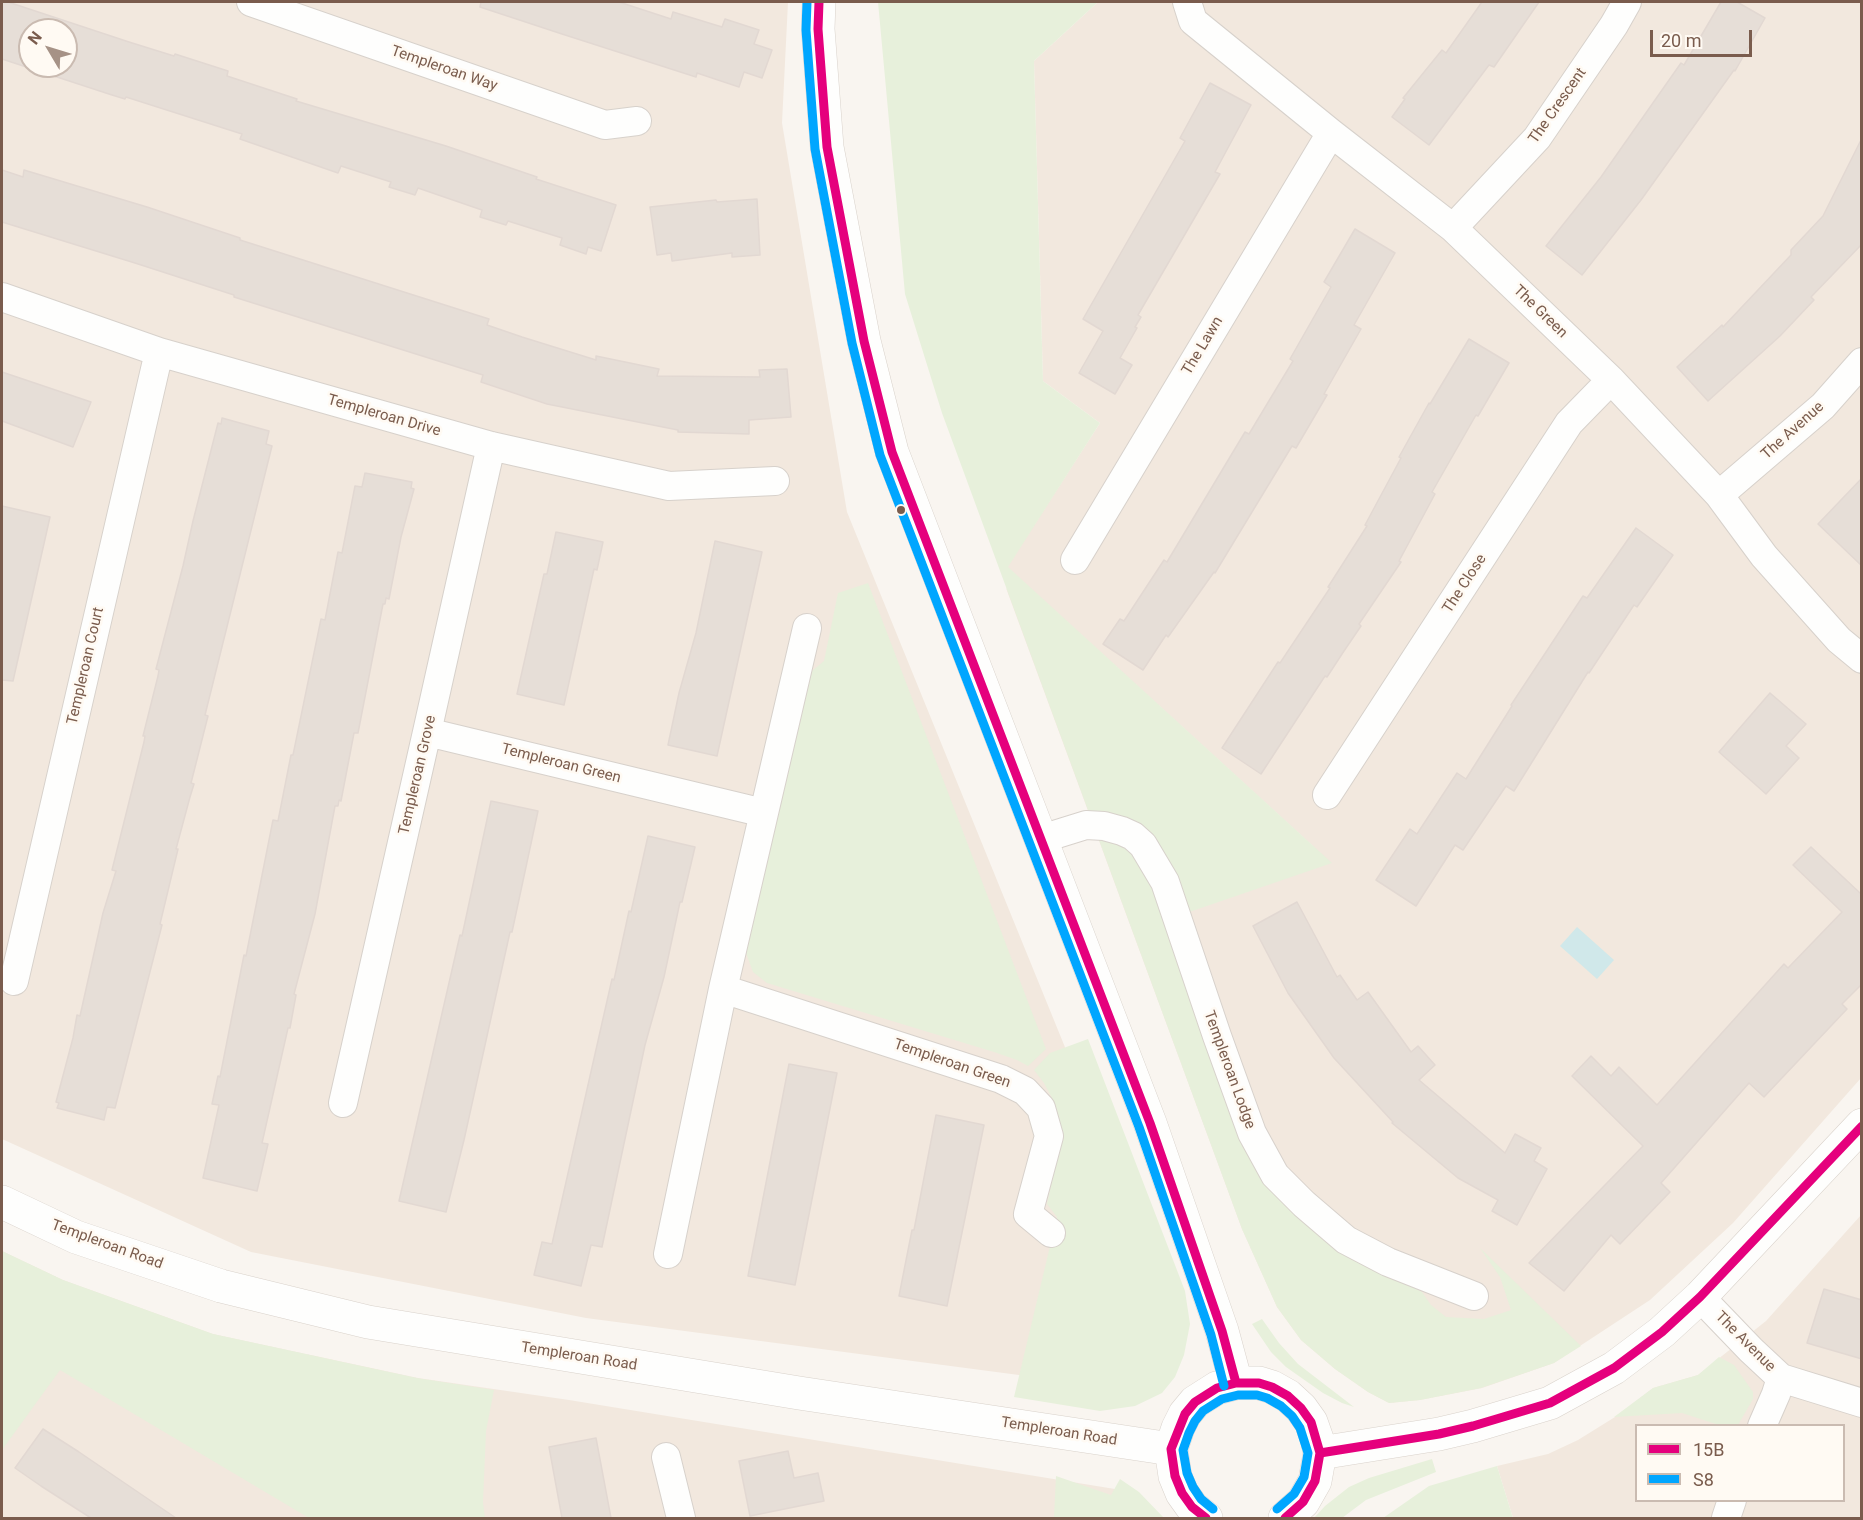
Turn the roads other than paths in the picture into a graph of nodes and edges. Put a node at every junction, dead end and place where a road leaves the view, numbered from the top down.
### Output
1 (251, 2) edge
2 (819, 2) edge
3 (1187, 2) edge
4 (1627, 2) edge
5 (637, 121) dead end
6 (1331, 133) junction
7 (1453, 228) junction
8 (2, 297) edge
9 (159, 352) junction
10 (1862, 362) edge
11 (1611, 380) junction
12 (490, 446) junction
13 (775, 481) dead end
14 (1719, 495) junction
15 (1075, 560) dead end
16 (807, 628) dead end
17 (1862, 659) edge
18 (428, 732) junction
19 (1327, 795) dead end
20 (764, 813) junction
21 (1041, 839) junction
22 (14, 981) dead end
23 (723, 989) junction
24 (343, 1103) dead end
25 (1862, 1125) edge
26 (2, 1202) edge
27 (1051, 1233) dead end
28 (668, 1254) dead end
29 (1474, 1296) dead end
30 (1700, 1297) junction
31 (1781, 1378) junction
32 (1236, 1383) junction
33 (1862, 1403) edge
34 (1762, 1424) edge
35 (1172, 1449) junction
36 (1320, 1453) junction
37 (666, 1457) dead end
38 (1731, 1502) edge
39 (681, 1518) edge
40 (1206, 1518) edge
41 (1285, 1518) edge
42 (1726, 1518) edge

1 - 5 street, Templeroan Way
2 - 21 street
3 - 6 street, The Green
4 - 7 street, The Crescent
6 - 7 street, The Green
6 - 15 street, The Lawn
7 - 11 street, The Green
8 - 9 street, Templeroan Drive
9 - 12 street, Templeroan Drive
9 - 22 street, Templeroan Court
10 - 14 street, The Avenue
11 - 14 street, The Green
11 - 19 street, The Close
12 - 13 street, Templeroan Drive
12 - 18 street, Templeroan Grove
14 - 17 street, The Green
16 - 20 street
18 - 20 street, Templeroan Green
18 - 24 street, Templeroan Grove
20 - 23 street
21 - 29 street, Templeroan Lodge
21 - 32 street
23 - 27 street, Templeroan Green
23 - 28 street
25 - 30 street
26 - 35 street, Templeroan Road
30 - 31 street, The Avenue
30 - 36 street
31 - 33 street, The Avenue
31 - 34 street
32 - 35 street
32 - 36 street
35 - 40 street
36 - 41 street
37 - 39 street
38 - 42 street

